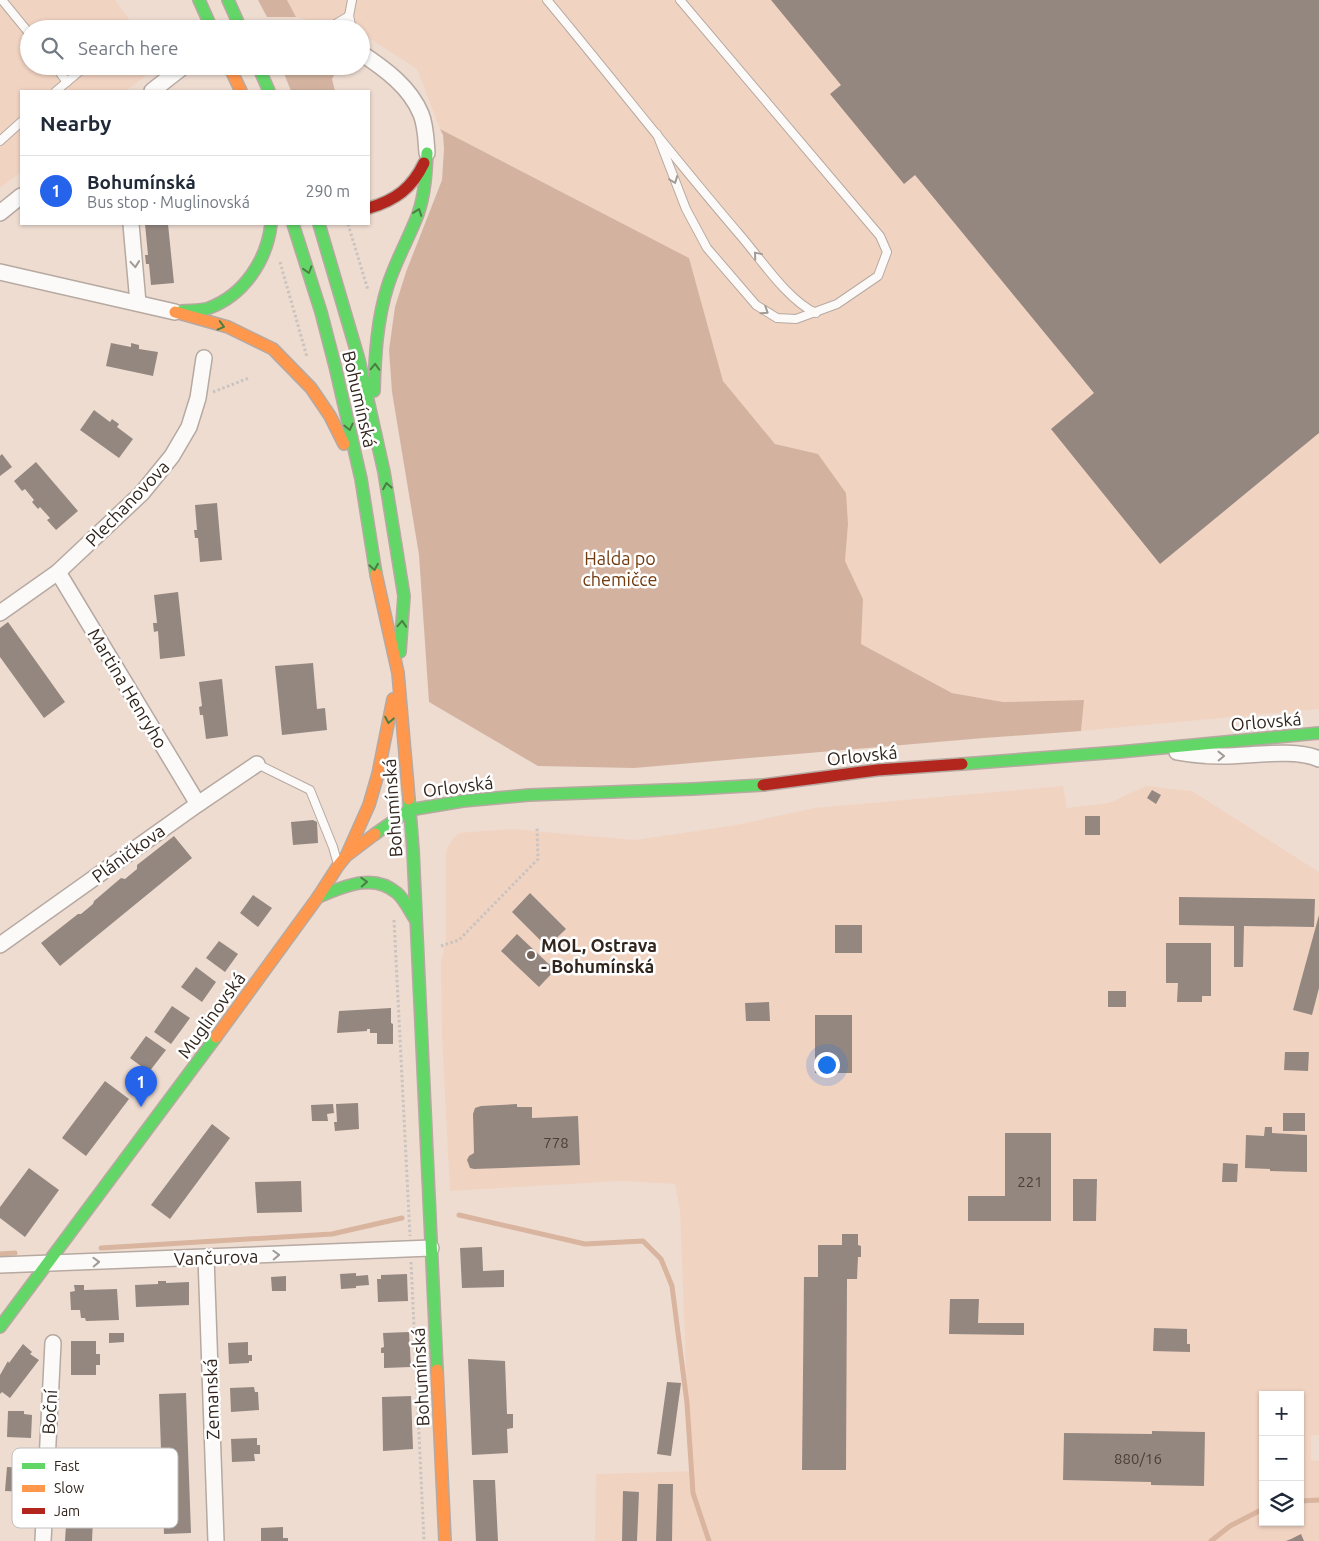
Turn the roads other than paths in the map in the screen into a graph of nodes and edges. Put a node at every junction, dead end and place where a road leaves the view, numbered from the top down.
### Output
1 (2, 0) edge
2 (199, 0) edge
3 (352, 0) edge
4 (547, 0) edge
5 (680, 0) edge
6 (229, 2) edge
7 (349, 16) junction
8 (208, 20) edge
9 (237, 20) edge
10 (342, 20) edge
11 (350, 20) edge
12 (20, 22) edge
13 (370, 59) edge
14 (62, 75) edge
15 (75, 75) edge
16 (172, 75) edge
17 (234, 75) edge
18 (262, 75) edge
19 (67, 82) junction
20 (57, 90) edge
21 (153, 90) edge
22 (241, 90) edge
23 (269, 90) edge
24 (20, 123) edge
25 (657, 134) junction
26 (0, 141) edge
27 (428, 153) junction
28 (20, 197) edge
29 (370, 208) edge
30 (0, 213) edge
31 (131, 225) edge
32 (271, 225) edge
33 (293, 225) edge
34 (319, 225) edge
35 (0, 272) edge
36 (138, 303) junction
37 (175, 312) junction
38 (816, 313) junction
39 (204, 358) dead end
40 (373, 416) junction
41 (361, 479) junction
42 (58, 572) junction
43 (0, 613) edge
44 (398, 672) junction
45 (1319, 733) edge
46 (1156, 748) junction
47 (1319, 760) edge
48 (257, 764) joint
49 (198, 804) junction
50 (409, 810) junction
51 (342, 861) junction
52 (318, 898) junction
53 (415, 919) junction
54 (0, 945) edge
55 (431, 1248) junction
56 (206, 1257) junction
57 (47, 1264) junction
58 (0, 1265) edge
59 (0, 1327) edge
60 (53, 1342) dead end
61 (48, 1448) edge
62 (44, 1528) edge
63 (43, 1541) edge
64 (216, 1541) edge
65 (446, 1541) edge

1 - 12 lane
2 - 8 main road
3 - 7 lane
4 - 25 lane
5 - 38 lane
6 - 9 main road
7 - 10 lane
7 - 11 lane
13 - 27 street
14 - 19 lane
15 - 19 lane
16 - 21 street
17 - 22 main road
18 - 23 main road
19 - 20 lane
24 - 26 lane
38 -> 25 lane
25 -> 38 lane
27 - 29 main road
40 -> 27 main road
28 - 30 street
31 -> 36 street
32 - 37 main road
33 -> 41 main road, Bohumínská
34 - 40 main road, Bohumínská
35 - 36 street
36 - 37 street
37 -> 41 main road
39 - 42 street, Plechanovova
44 -> 40 main road, Bohumínská
41 -> 44 main road, Bohumínská
42 - 43 street, Plechanovova
42 - 49 street, Martina Henryho
44 - 50 main road, Bohumínská
44 -> 51 main road
45 - 46 main road, Orlovská
46 -> 47 street
46 - 50 main road, Orlovská
48 - 49 street, Pláničkova
48 - 51 lane
49 - 54 street, Pláničkova
50 - 51 main road, Muglinovská
50 - 53 main road, Bohumínská
51 - 52 main road, Muglinovská
52 -> 53 main road
52 - 57 main road, Muglinovská
53 - 55 main road, Bohumínská
56 -> 55 street, Vančurova
55 - 65 main road, Bohumínská
57 -> 56 street, Vančurova
56 - 64 street, Zemanská
57 - 58 street, Vančurova
57 - 59 main road, Muglinovská
60 - 61 street, Boční
62 - 63 street, Boční

